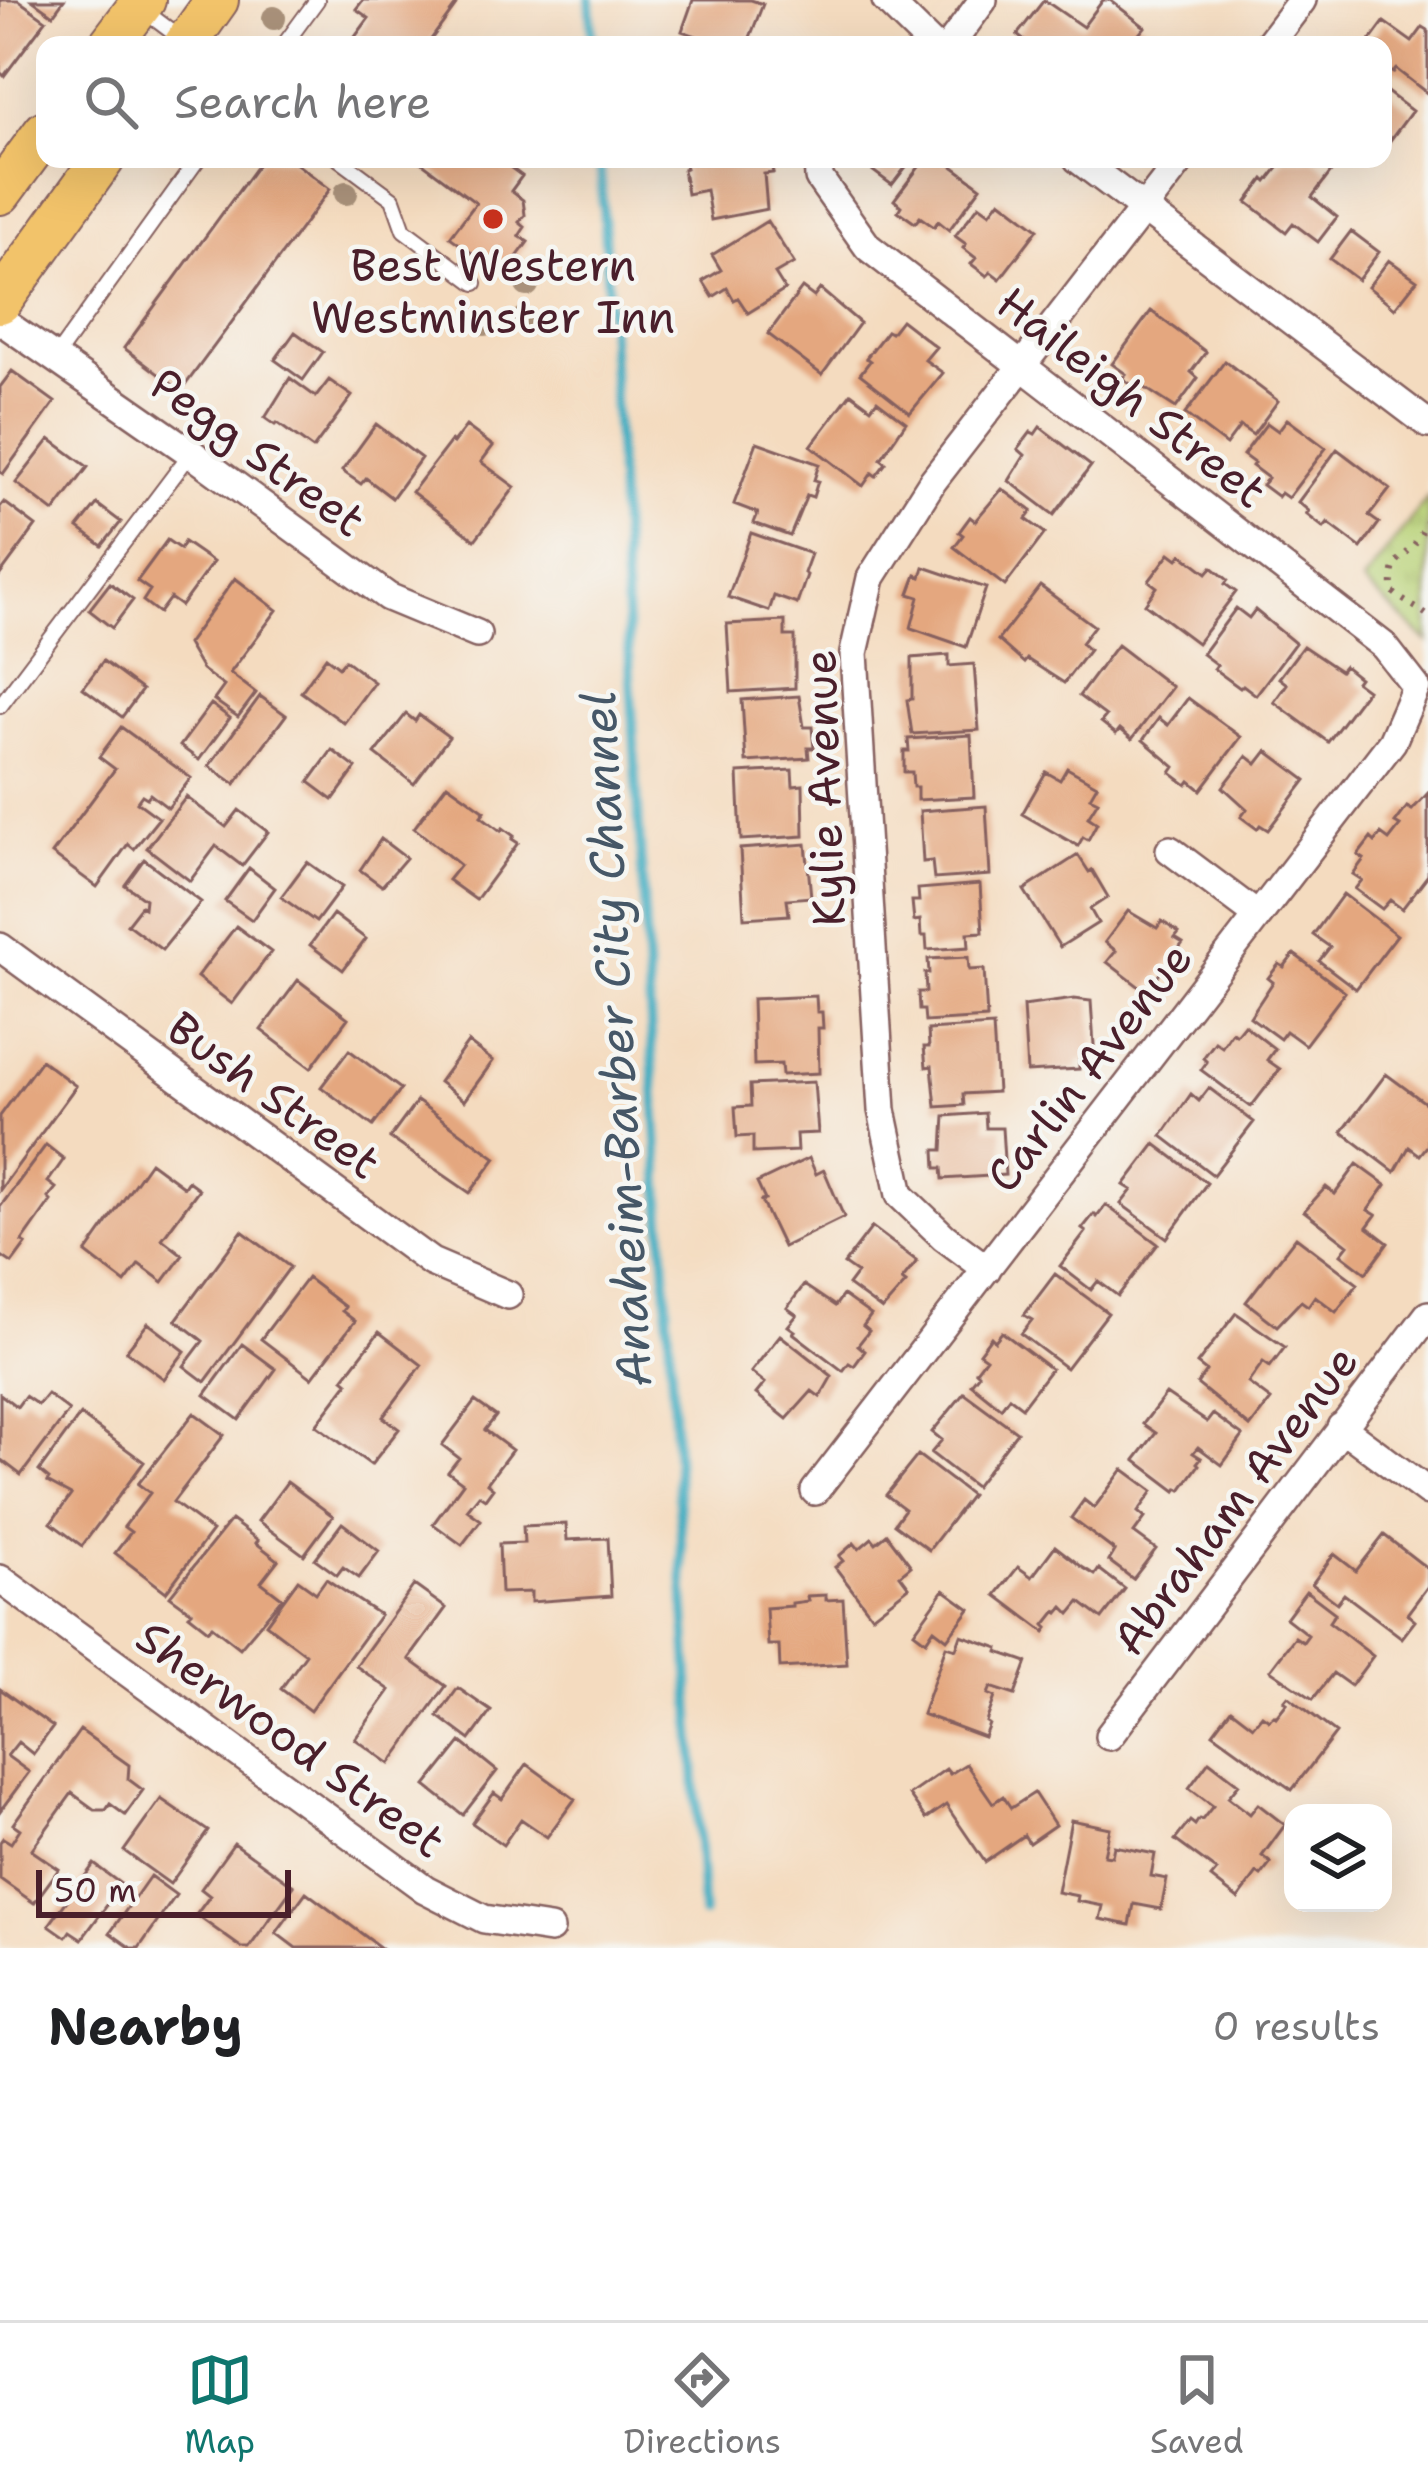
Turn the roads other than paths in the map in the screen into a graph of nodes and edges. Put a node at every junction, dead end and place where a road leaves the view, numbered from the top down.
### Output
1 (218, 0) edge
2 (317, 0) edge
3 (886, 0) edge
4 (983, 0) edge
5 (1302, 0) edge
6 (141, 3) edge
7 (117, 36) edge
8 (178, 36) edge
9 (193, 36) edge
10 (291, 36) edge
11 (923, 36) edge
12 (957, 36) edge
13 (1275, 36) edge
14 (36, 144) edge
15 (97, 168) edge
16 (192, 168) edge
17 (351, 168) edge
18 (818, 168) edge
19 (1090, 168) edge
20 (1175, 168) edge
21 (0, 193) edge
22 (1144, 210) junction
23 (475, 283) dead end
24 (0, 302) edge
25 (0, 320) edge
26 (56, 358) junction
27 (1022, 366) junction
28 (1428, 424) edge
29 (191, 453) junction
30 (477, 634) dead end
31 (1416, 687) joint
32 (0, 706) edge
33 (1170, 850) dead end
34 (1258, 916) junction
35 (0, 947) edge
36 (987, 1269) junction
37 (508, 1295) dead end
38 (1428, 1315) edge
39 (1341, 1427) junction
40 (815, 1491) dead end
41 (1428, 1492) edge
42 (0, 1580) edge
43 (1109, 1736) dead end
44 (550, 1929) dead end

1 - 9 main road
2 - 10 lane
3 - 11 street
4 - 12 street
5 - 13 street
6 - 7 main road
6 - 8 lane
14 - 21 main road
15 - 24 main road
16 - 26 lane
17 - 23 lane
18 - 27 street, Haileigh Street
19 - 22 street
20 - 22 street, Kylie Avenue
22 - 27 street, Kylie Avenue
22 - 28 street
25 - 26 street, Pegg Street
26 - 29 street, Pegg Street
27 - 31 street, Haileigh Street
27 - 36 street, Kylie Avenue
29 - 30 street, Pegg Street
29 - 32 lane
31 - 34 street, Carlin Avenue
33 - 34 street
34 - 36 street, Carlin Avenue
35 - 37 street, Bush Street
36 - 40 street, Carlin Avenue
38 - 39 street, Abraham Avenue
39 - 41 street
39 - 43 street, Abraham Avenue
42 - 44 street, Sherwood Street

